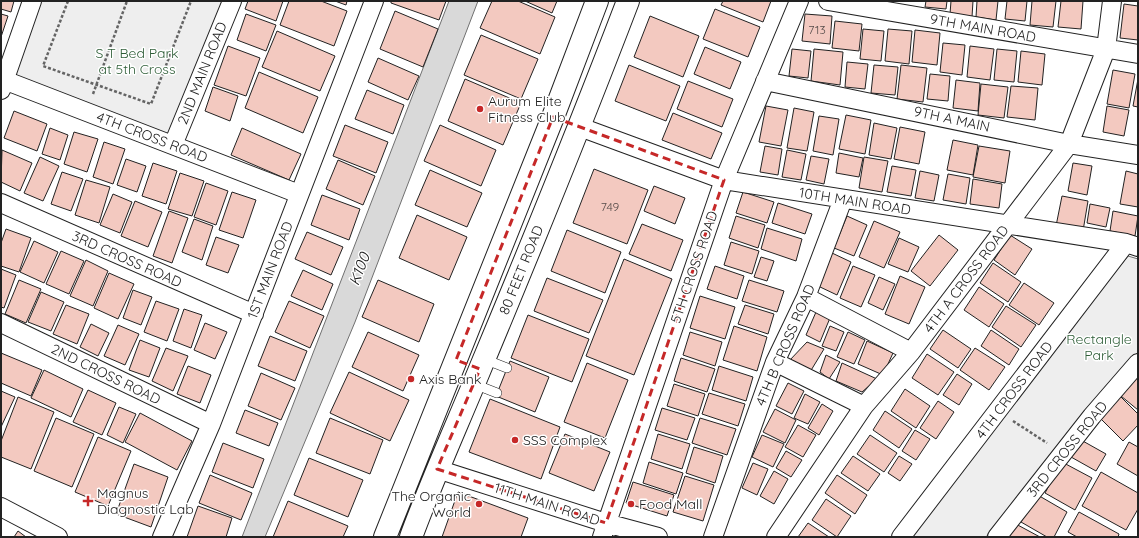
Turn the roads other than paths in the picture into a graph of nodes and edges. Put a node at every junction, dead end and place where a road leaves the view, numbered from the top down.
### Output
1 (32, 1) edge
2 (232, 1) edge
3 (374, 1) edge
4 (597, 1) edge
5 (628, 1) edge
6 (799, 1) edge
7 (828, 1) edge
8 (1112, 1) edge
9 (1106, 49) junction
10 (1138, 54) edge
11 (766, 81) junction
12 (3, 85) edge
13 (553, 117) junction
14 (580, 127) junction
15 (1069, 144) junction
16 (173, 145) junction
17 (1138, 155) edge
18 (724, 180) junction
19 (299, 194) junction
20 (843, 199) junction
21 (1, 203) edge
22 (1007, 224) junction
23 (1132, 245) edge
24 (806, 297) junction
25 (254, 314) junction
26 (1, 323) edge
27 (911, 352) junction
28 (456, 360) junction
29 (775, 362) junction
30 (1138, 363) edge
31 (507, 368) dead end
32 (479, 371) junction
33 (497, 393) dead end
34 (864, 406) junction
35 (210, 424) junction
36 (437, 468) junction
37 (5, 514) edge
38 (604, 530) edge
39 (58, 537) edge
40 (162, 537) edge
41 (385, 537) edge
42 (411, 537) edge
43 (658, 537) edge
44 (713, 537) edge
45 (776, 537) edge
46 (901, 537) edge
47 (997, 537) edge

1 - 12 street
2 - 16 street, 2ND MAIN ROAD
3 - 19 street, 1ST MAIN ROAD
4 - 13 main road, 80 FEET ROAD
5 - 14 main road, 80 FEET ROAD
6 - 11 street, 5TH CROSS ROAD
7 - 9 street, 9TH MAIN ROAD
8 - 9 street, 4TH A CROSS ROAD
9 - 10 street, 9TH MAIN ROAD
9 - 15 street, 4TH A CROSS ROAD
11 - 15 street, 9TH A MAIN
11 - 18 street, 5TH CROSS ROAD
12 - 16 street, 4TH CROSS ROAD
13 - 14 main road
13 - 28 main road, 80 FEET ROAD
14 - 18 street, 10TH MAIN ROAD
14 - 32 main road, 80 FEET ROAD
15 - 17 street, 9TH A MAIN
15 - 22 street, 4TH A CROSS ROAD
16 - 19 street, 4TH CROSS ROAD
18 - 20 street, 10TH MAIN ROAD
18 - 38 street, 5TH CROSS ROAD
19 - 25 street, 1ST MAIN ROAD
20 - 22 street, 10TH MAIN ROAD
20 - 24 street, 4TH B CROSS ROAD
21 - 25 street, 3RD CROSS ROAD
22 - 23 street, 10TH MAIN ROAD
22 - 27 street, 4TH A CROSS ROAD
23 - 46 street, 4TH CROSS ROAD
24 - 27 street
24 - 29 street, 4TH B CROSS ROAD
25 - 35 street, 1ST MAIN ROAD
26 - 35 street, 2ND CROSS ROAD
27 - 34 street, 4TH A CROSS ROAD
28 - 32 main road
28 - 41 main road, 80 FEET ROAD
29 - 34 street
29 - 44 street, 4TH B CROSS ROAD
30 - 47 street, 3RD CROSS ROAD
31 - 32 lane
32 - 33 lane
32 - 36 main road, 80 FEET ROAD
34 - 45 street, 4TH A CROSS ROAD
35 - 40 street, 1ST MAIN ROAD
36 - 38 street, 11TH MAIN ROAD
36 - 42 main road, 80 FEET ROAD
37 - 39 street
38 - 43 street, 11TH MAIN ROAD

